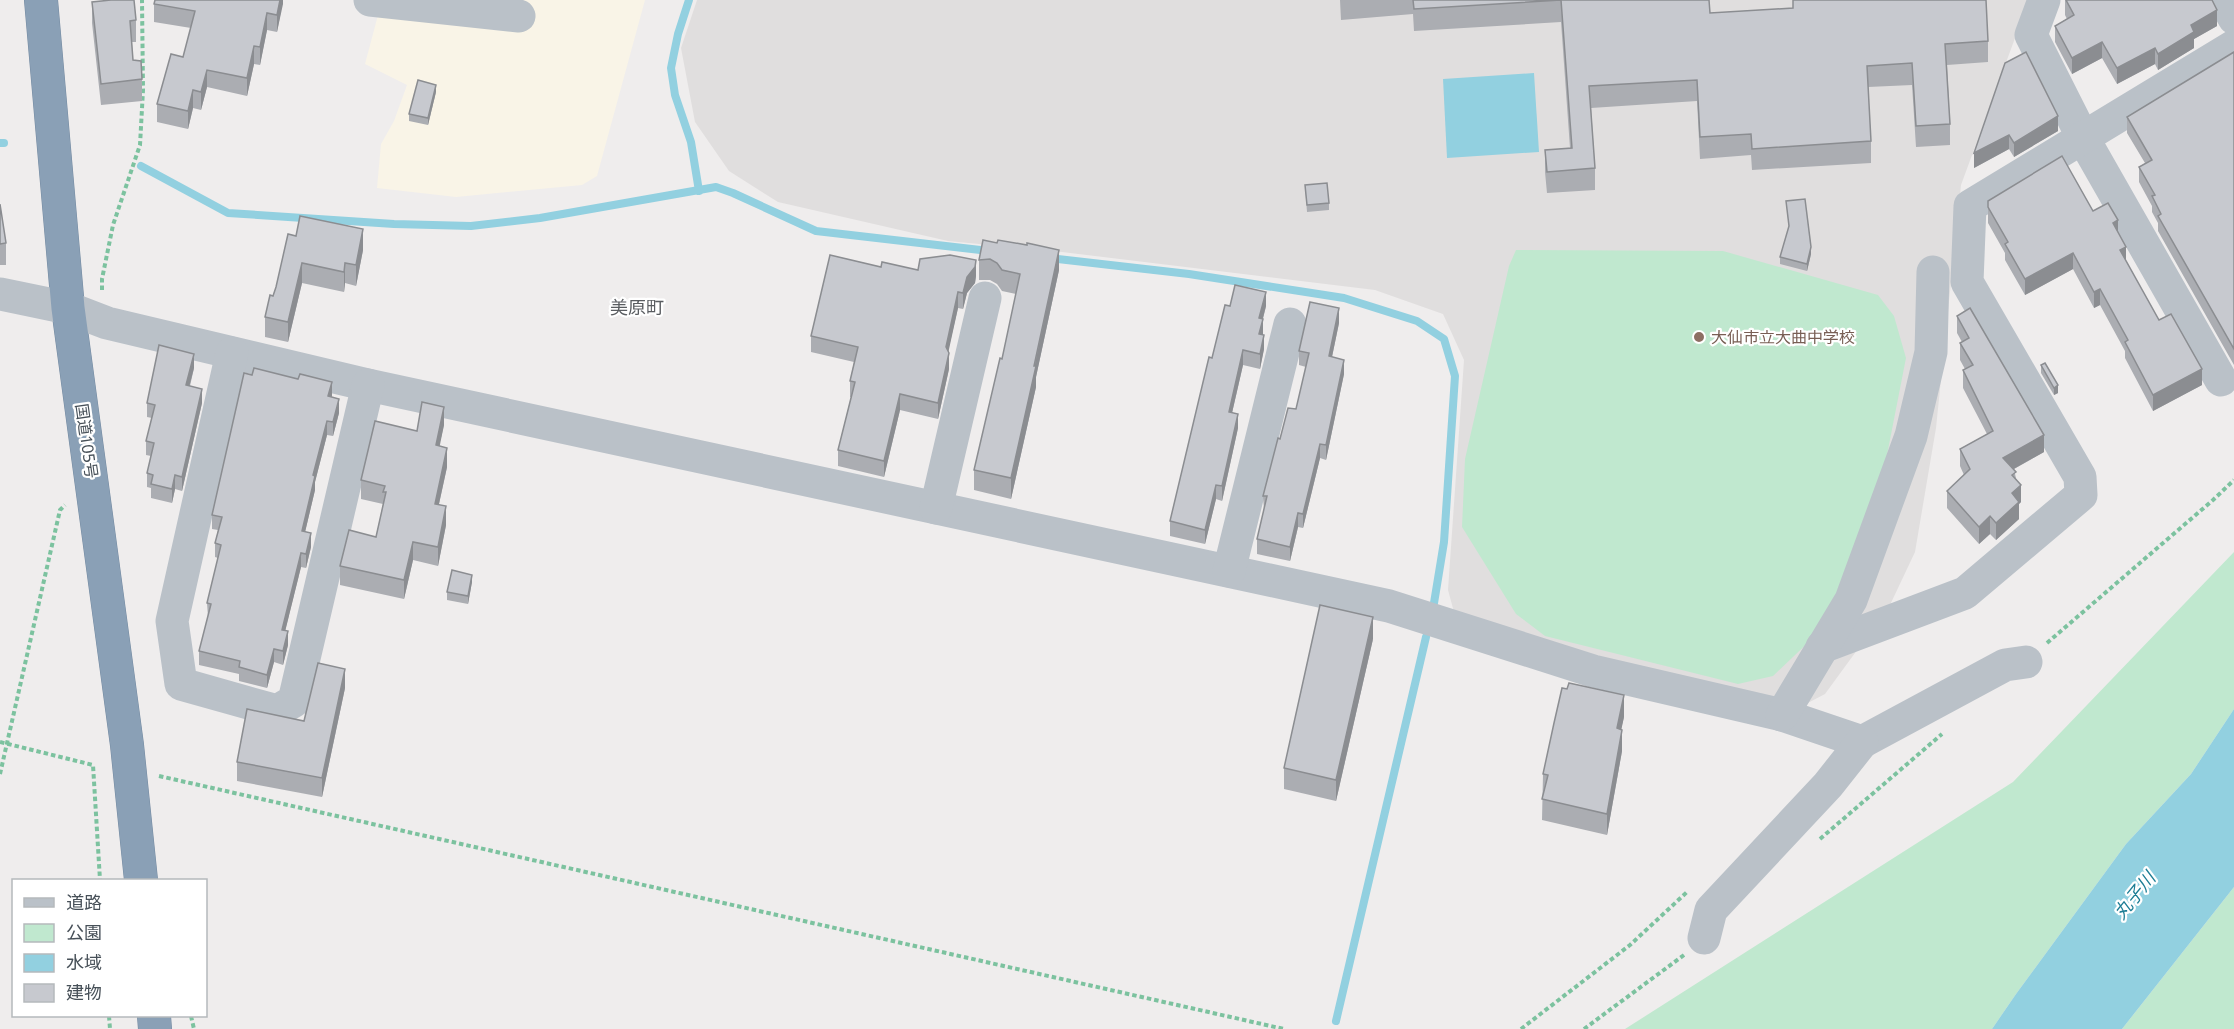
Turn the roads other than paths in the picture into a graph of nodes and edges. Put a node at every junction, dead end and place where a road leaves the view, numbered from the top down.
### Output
1 (41, 0) edge
2 (370, 0) edge
3 (2044, 0) edge
4 (2224, 0) edge
5 (519, 16) dead end
6 (2234, 18) edge
7 (2234, 46) edge
8 (2083, 138) junction
9 (1933, 272) dead end
10 (0, 294) edge
11 (985, 298) dead end
12 (68, 308) junction
13 (1290, 324) dead end
14 (232, 353) junction
15 (2221, 380) dead end
16 (368, 385) junction
17 (936, 508) junction
18 (1229, 571) junction
19 (1822, 648) junction
20 (2026, 662) road end
21 (1782, 714) junction
22 (1862, 742) junction
23 (141, 879) edge
24 (1704, 938) road end

1 - 12 highway, 国道105号
2 - 5 street
3 - 8 street
4 - 6 street
7 - 8 street
8 - 15 street
8 - 19 street
9 - 19 street
10 - 12 street
11 - 17 street
12 - 14 street
12 - 23 highway, 国道105号
13 - 18 street
14 - 16 street
14 - 16 street
16 - 17 street
17 - 18 street
18 - 21 street
19 - 21 street
20 - 22 street
21 - 22 street
22 - 24 street

